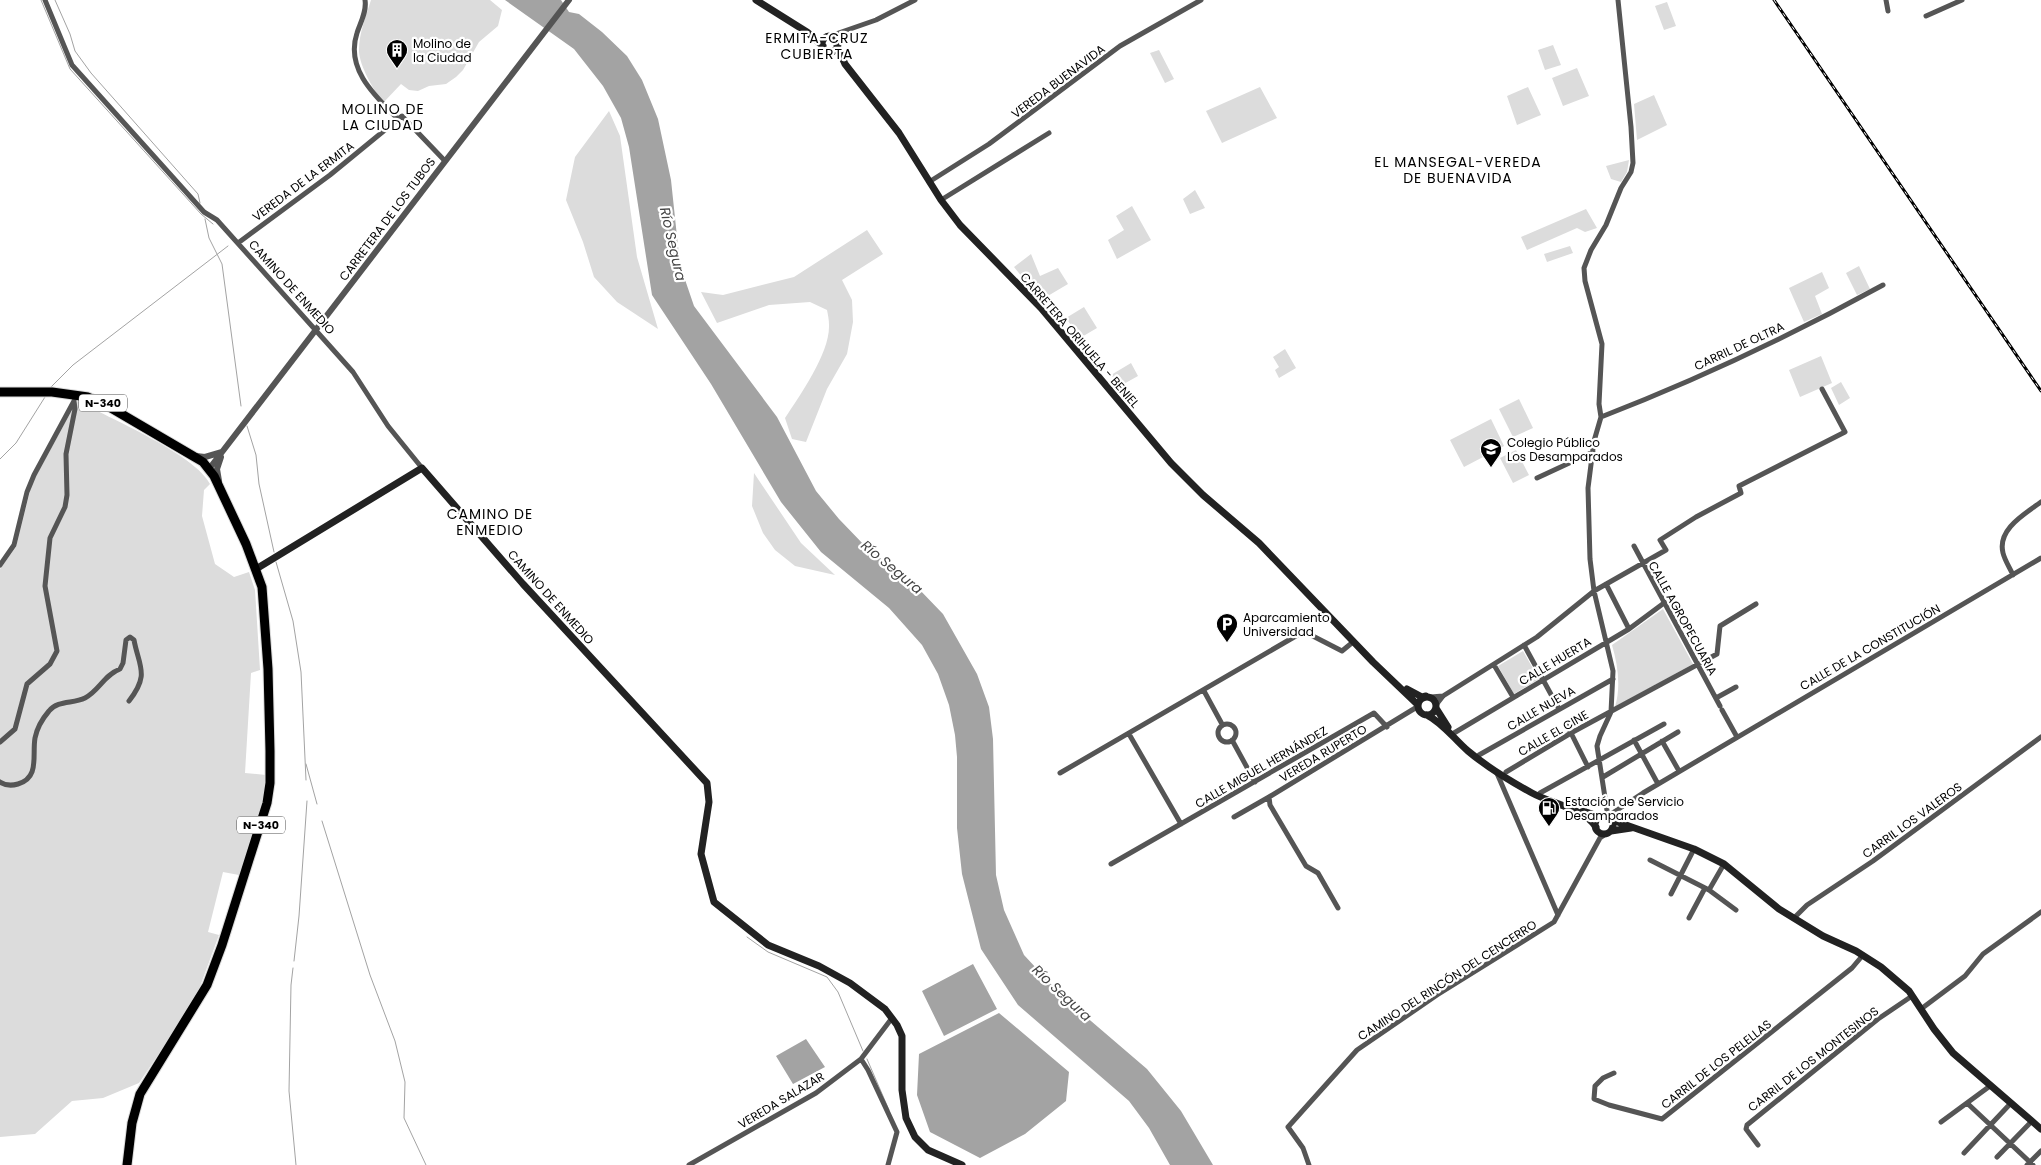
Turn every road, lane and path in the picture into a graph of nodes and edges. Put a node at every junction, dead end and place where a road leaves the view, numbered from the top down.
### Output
1 (45, 0) edge
2 (365, 0) edge
3 (569, 0) edge
4 (756, 0) edge
5 (915, 0) edge
6 (1201, 0) edge
7 (1618, 0) edge
8 (1886, 0) edge
9 (1962, 0) edge
10 (1888, 10) dead end
11 (1926, 16) dead end
12 (808, 32) junction
13 (845, 32) junction
14 (828, 36) junction
15 (837, 44) junction
16 (823, 46) junction
17 (830, 51) junction
18 (845, 64) junction
19 (398, 119) junction
20 (1049, 133) dead end
21 (445, 161) junction
22 (929, 182) junction
23 (941, 200) junction
24 (238, 243) junction
25 (1883, 285) dead end
26 (317, 330) junction
27 (1822, 389) dead end
28 (0, 392) edge
29 (76, 397) junction
30 (1600, 416) junction
31 (223, 451) junction
32 (1593, 452) junction
33 (193, 456) junction
34 (422, 468) junction
35 (209, 469) junction
36 (1536, 478) dead end
37 (219, 484) junction
38 (2041, 502) edge
39 (1634, 546) dead end
40 (2041, 558) edge
41 (0, 565) edge
42 (1642, 565) junction
43 (1282, 566) junction
44 (256, 569) junction
45 (2013, 575) junction
46 (1606, 584) junction
47 (1594, 591) junction
48 (1664, 603) junction
49 (1756, 604) dead end
50 (1629, 629) junction
51 (1608, 641) junction
52 (1353, 642) junction
53 (1524, 645) junction
54 (1494, 665) junction
55 (1698, 665) junction
56 (1542, 679) junction
57 (1613, 679) junction
58 (1736, 687) dead end
59 (1204, 691) junction
60 (1443, 696) junction
61 (1428, 697) junction
62 (1513, 697) junction
63 (1716, 698) junction
64 (129, 700) dead end
65 (1417, 705) junction
66 (1436, 706) junction
67 (1559, 709) junction
68 (1611, 712) junction
69 (1427, 715) junction
70 (1222, 724) junction
71 (1664, 724) dead end
72 (1567, 725) dead end
73 (1387, 727) junction
74 (1678, 732) dead end
75 (1454, 733) junction
76 (1571, 733) junction
77 (1129, 734) junction
78 (1737, 737) junction
79 (2041, 737) edge
80 (1232, 740) junction
81 (1634, 740) junction
82 (1662, 741) junction
83 (0, 742) edge
84 (1642, 754) junction
85 (1479, 755) junction
86 (1600, 760) junction
87 (1588, 767) junction
88 (1496, 771) junction
89 (1679, 771) junction
90 (1506, 772) junction
91 (1060, 773) dead end
92 (1603, 777) junction
93 (1510, 779) junction
94 (0, 782) edge
95 (1255, 782) junction
96 (1658, 784) junction
97 (1502, 786) junction
98 (1540, 792) junction
99 (1269, 797) junction
100 (1234, 817) dead end
101 (1607, 817) junction
102 (1181, 824) junction
103 (1597, 828) junction
104 (1632, 828) junction
105 (1609, 832) junction
106 (1600, 838) junction
107 (1694, 849) junction
108 (1650, 860) dead end
109 (1111, 864) dead end
110 (1724, 864) junction
111 (1681, 876) junction
112 (1707, 889) junction
113 (1672, 894) dead end
114 (1338, 908) dead end
115 (1736, 910) dead end
116 (2041, 912) edge
117 (1558, 915) junction
118 (1689, 918) dead end
119 (1794, 918) junction
120 (1863, 955) junction
121 (1912, 996) junction
122 (1921, 1009) junction
123 (892, 1018) junction
124 (861, 1059) junction
125 (1614, 1073) dead end
126 (1990, 1086) junction
127 (1967, 1103) junction
128 (2011, 1103) junction
129 (2032, 1121) junction
130 (1941, 1122) dead end
131 (1990, 1125) junction
132 (2041, 1129) edge
133 (2010, 1144) junction
134 (1758, 1145) dead end
135 (2041, 1151) edge
136 (1964, 1152) dead end
137 (1997, 1157) dead end
138 (2030, 1164) edge
139 (127, 1165) edge
140 (690, 1165) edge
141 (888, 1165) edge
142 (962, 1165) edge
143 (1309, 1165) edge

1 - 24 street, CAMINO DE ENMEDIO
2 - 19 street
3 - 21 street, CARRETERA DE LOS TUBOS
4 - 12 main road
5 - 13 street
6 - 22 street, VEREDA BUENAVIDA
7 - 30 street
8 - 10 street
9 - 11 street
12 - 14 main road
12 - 16 main road
13 - 14 street
13 - 15 street
14 - 15 main road
14 - 16 main road
15 - 17 main road
15 - 18 main road, CARRETERA ORIHUELA - BENIEL
16 - 17 main road
17 - 18 main road, CARRETERA ORIHUELA - BENIEL
18 - 22 main road, CARRETERA ORIHUELA - BENIEL
19 - 21 street
19 - 24 street, VEREDA DE LA ERMITA
20 - 23 street
21 - 26 street, CARRETERA DE LOS TUBOS
22 - 23 main road, CARRETERA ORIHUELA - BENIEL
23 - 43 main road, CARRETERA ORIHUELA - BENIEL
24 - 26 street, CAMINO DE ENMEDIO
25 - 30 street, CARRIL DE OLTRA
26 - 31 street, CARRETERA DE LOS TUBOS
26 - 34 street, CAMINO DE ENMEDIO
27 - 42 street
28 - 29 highway, N-340
29 - 33 highway, N-340
29 - 41 street
29 - 83 street
30 - 32 street
31 - 33 street
31 - 35 street, CARRETERA DE LOS TUBOS
31 - 37 street, CARRETERA DE LOS TUBOS
32 - 36 street
32 - 47 street
33 - 35 highway, N-340
34 - 44 main road
34 - 123 main road, CAMINO DE ENMEDIO
35 - 37 highway, N-340
37 - 44 highway, N-340
38 - 45 street
39 - 42 street, CALLE AGROPECUARIA
40 - 45 street, CALLE DE LA CONSTITUCIÓN
42 - 46 street
42 - 48 street, CALLE AGROPECUARIA
43 - 52 main road, CARRETERA ORIHUELA - BENIEL
43 - 61 main road, CARRETERA ORIHUELA - BENIEL
44 - 139 highway, N-340
45 - 78 street, CALLE DE LA CONSTITUCIÓN
46 - 47 street
46 - 50 street
47 - 51 street
47 - 53 street
48 - 50 street, CALLE HUERTA
48 - 55 street, CALLE AGROPECUARIA
49 - 55 street, CALLE EL CINE
50 - 51 street, CALLE HUERTA
51 - 56 street, CALLE HUERTA
51 - 57 street
52 - 59 street
52 - 65 main road, CARRETERA ORIHUELA - BENIEL
53 - 54 street
53 - 56 street
54 - 60 street
54 - 62 street
55 - 63 street, CALLE AGROPECUARIA
55 - 68 street, CALLE EL CINE
56 - 62 street, CALLE HUERTA
56 - 67 street
57 - 67 street, CALLE NUEVA
57 - 68 street
58 - 63 street
59 - 70 street
59 - 77 street
60 - 61 street
60 - 66 street
61 - 65 main road
61 - 66 main road
62 - 75 street, CALLE HUERTA
63 - 78 street, CALLE AGROPECUARIA
64 - 94 street
65 - 69 main road
65 - 73 street
66 - 69 main road
66 - 75 main road
67 - 85 street, CALLE NUEVA
68 - 76 street, CALLE EL CINE
68 - 86 street
69 - 88 main road
70 - 80 street
70 - 80 street
71 - 81 street
72 - 76 street
73 - 95 street, CALLE MIGUEL HERNÁNDEZ
73 - 99 street, VEREDA RUPERTO
74 - 82 street
75 - 85 main road
76 - 87 street
76 - 90 street, CALLE EL CINE
77 - 91 street
77 - 102 street
78 - 89 street, CALLE DE LA CONSTITUCIÓN
79 - 119 street, CARRIL LOS VALEROS
80 - 95 street
81 - 84 street
81 - 86 street
82 - 84 street
82 - 89 street
84 - 92 street
84 - 96 street
85 - 90 main road
86 - 87 street
86 - 92 street
87 - 98 street
88 - 93 main road
88 - 97 street
89 - 96 street, CALLE DE LA CONSTITUCIÓN
90 - 98 main road
92 - 101 street
93 - 97 street
93 - 103 main road
95 - 102 street, CALLE MIGUEL HERNÁNDEZ
96 - 101 street, CALLE DE LA CONSTITUCIÓN
97 - 117 street
98 - 101 main road
99 - 100 street, VEREDA RUPERTO
99 - 114 street
101 - 103 main road
101 - 104 main road
101 - 105 main road
102 - 109 street, CALLE MIGUEL HERNÁNDEZ
103 - 105 main road
103 - 106 street
104 - 105 main road
104 - 107 main road
105 - 106 street
106 - 117 street, CAMINO DEL RINCÓN DEL CENCERRO
107 - 110 main road
107 - 111 street
108 - 111 street
110 - 112 street
110 - 119 main road
111 - 112 street
111 - 113 street
112 - 115 street
112 - 118 street
116 - 122 street
117 - 143 street, CAMINO DEL RINCÓN DEL CENCERRO
119 - 120 main road
120 - 121 main road
120 - 125 street, CARRIL DE LOS PELELLAS
121 - 122 main road
121 - 134 street, CARRIL DE LOS MONTESINOS
122 - 126 main road
123 - 124 street, VEREDA SALAZAR
123 - 142 main road, CAMINO DE ENMEDIO
124 - 140 street, VEREDA SALAZAR
124 - 141 street
126 - 127 street
126 - 128 main road
127 - 130 street
127 - 131 street
128 - 129 main road
128 - 131 street
129 - 132 main road
129 - 133 street
131 - 133 street
131 - 136 street
133 - 137 street
133 - 138 street
135 - 138 street

